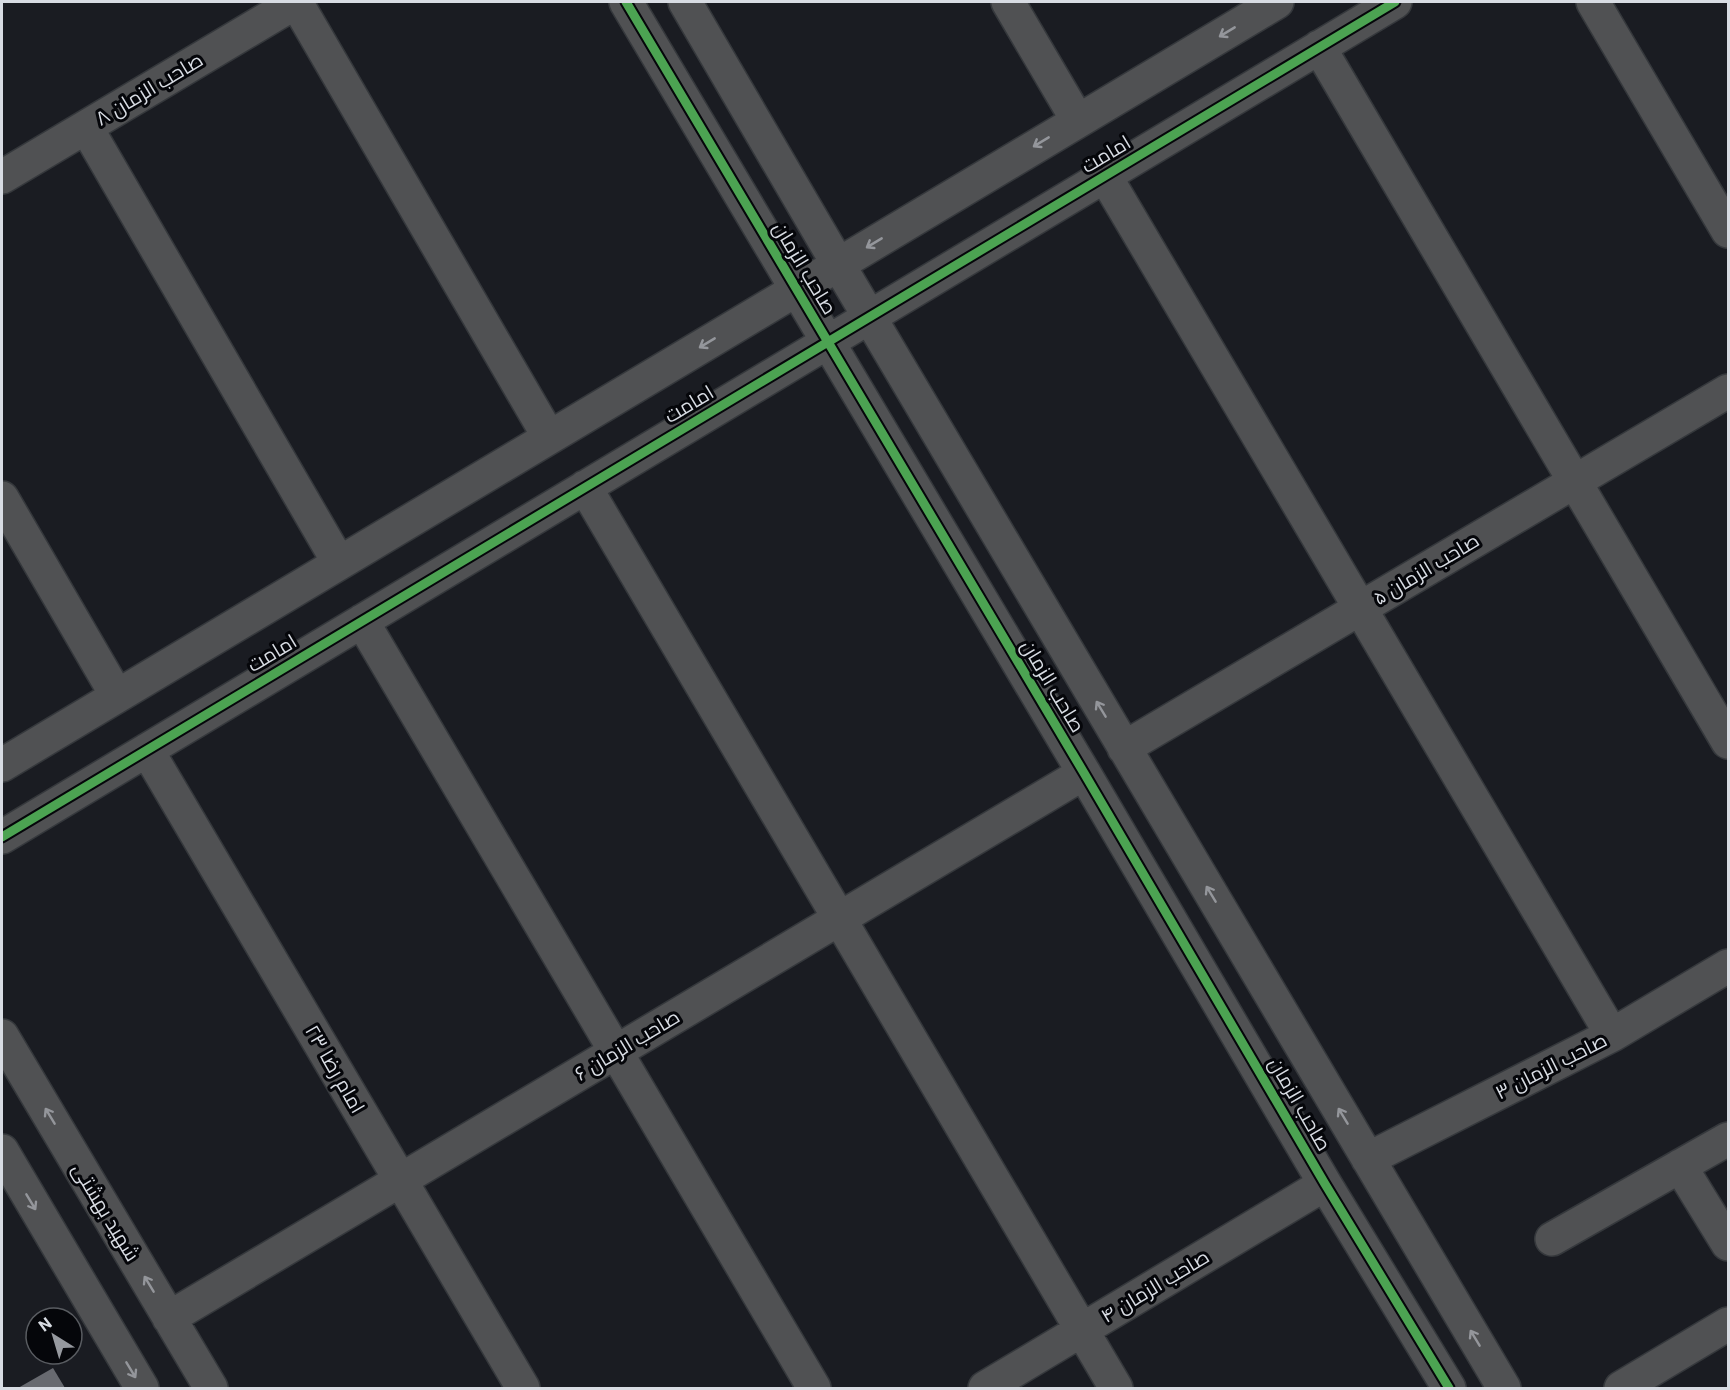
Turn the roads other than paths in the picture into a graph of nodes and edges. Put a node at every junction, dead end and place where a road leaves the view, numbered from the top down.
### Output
1 (296, 2) edge
2 (626, 2) edge
3 (685, 2) edge
4 (1008, 2) edge
5 (1277, 2) edge
6 (1395, 2) edge
7 (1593, 2) edge
8 (1319, 47) junction
9 (1078, 121) junction
10 (86, 127) junction
11 (1105, 176) junction
12 (2, 177) edge
13 (1728, 231) edge
14 (838, 264) junction
15 (796, 289) junction
16 (869, 317) junction
17 (828, 342) junction
18 (1728, 391) edge
19 (549, 437) junction
20 (1575, 482) junction
21 (585, 487) junction
22 (2, 498) edge
23 (339, 562) junction
24 (1360, 608) junction
25 (362, 621) junction
26 (117, 696) junction
27 (1728, 742) edge
28 (1124, 748) junction
29 (147, 750) junction
30 (2, 765) edge
31 (1084, 772) junction
32 (2, 837) edge
33 (839, 919) junction
34 (1235, 935) junction
35 (1195, 960) junction
36 (1728, 966) edge
37 (1612, 1035) junction
38 (2, 1036) edge
39 (616, 1052) junction
40 (1728, 1139) edge
41 (2, 1151) edge
42 (1368, 1159) junction
43 (1680, 1166) junction
44 (400, 1181) junction
45 (1325, 1184) junction
46 (1552, 1239) dead end
47 (1728, 1244) edge
48 (170, 1318) junction
49 (1728, 1324) edge
50 (1081, 1330) junction
51 (142, 1389) edge
52 (211, 1389) edge
53 (523, 1389) edge
54 (814, 1389) edge
55 (985, 1389) edge
56 (1116, 1389) edge
57 (1449, 1389) edge
58 (1504, 1389) edge
59 (1621, 1389) edge

1 - 10 street, صاحب الزمان ۸
1 - 19 street
2 - 15 street, صاحب الزمان
3 - 14 street, صاحب الزمان
4 - 9 street
5 -> 9 street
6 - 8 street, امامت
7 - 13 street
8 - 11 street, امامت
8 - 20 street
9 -> 14 street
10 - 12 street, صاحب الزمان ۸
10 - 23 street
11 - 16 street, امامت
11 - 24 street
14 - 15 street
14 - 16 street, صاحب الزمان
15 - 17 street, صاحب الزمان
15 -> 19 street
16 - 17 street, امامت
28 -> 16 street, صاحب الزمان
17 - 21 street, امامت
17 - 31 street, صاحب الزمان
18 - 20 street, صاحب الزمان ۵
19 - 23 street
20 - 24 street, صاحب الزمان ۵
20 - 27 street
21 - 25 street, امامت
21 - 33 street
22 - 26 street
23 - 26 street
24 - 28 street, صاحب الزمان ۵
24 - 37 street
25 - 29 street, امامت
25 - 39 street
26 - 30 street
34 -> 28 street, صاحب الزمان
29 - 32 street, امامت
29 - 44 street, امام رضا ۲۳
31 - 33 street, صاحب الزمان ۶
31 - 35 street, صاحب الزمان
33 - 39 street, صاحب الزمان ۶
33 - 50 street
34 - 35 street
42 -> 34 street, صاحب الزمان
35 - 45 street, صاحب الزمان
36 - 37 street, صاحب الزمان ۳
37 - 42 street, صاحب الزمان ۳
48 -> 38 street, شهید بهشتی
39 - 44 street, صاحب الزمان ۶
39 - 54 street
40 - 43 street
41 -> 51 street
58 -> 42 street, صاحب الزمان
43 - 46 street
43 - 47 street
44 - 48 street, صاحب الزمان ۶
44 - 53 street, امام رضا ۲۳
45 - 50 street, صاحب الزمان ۴
45 - 57 street, صاحب الزمان
48 - 52 street, شهید بهشتی
49 - 59 street
50 - 55 street, صاحب الزمان ۴
50 - 56 street

